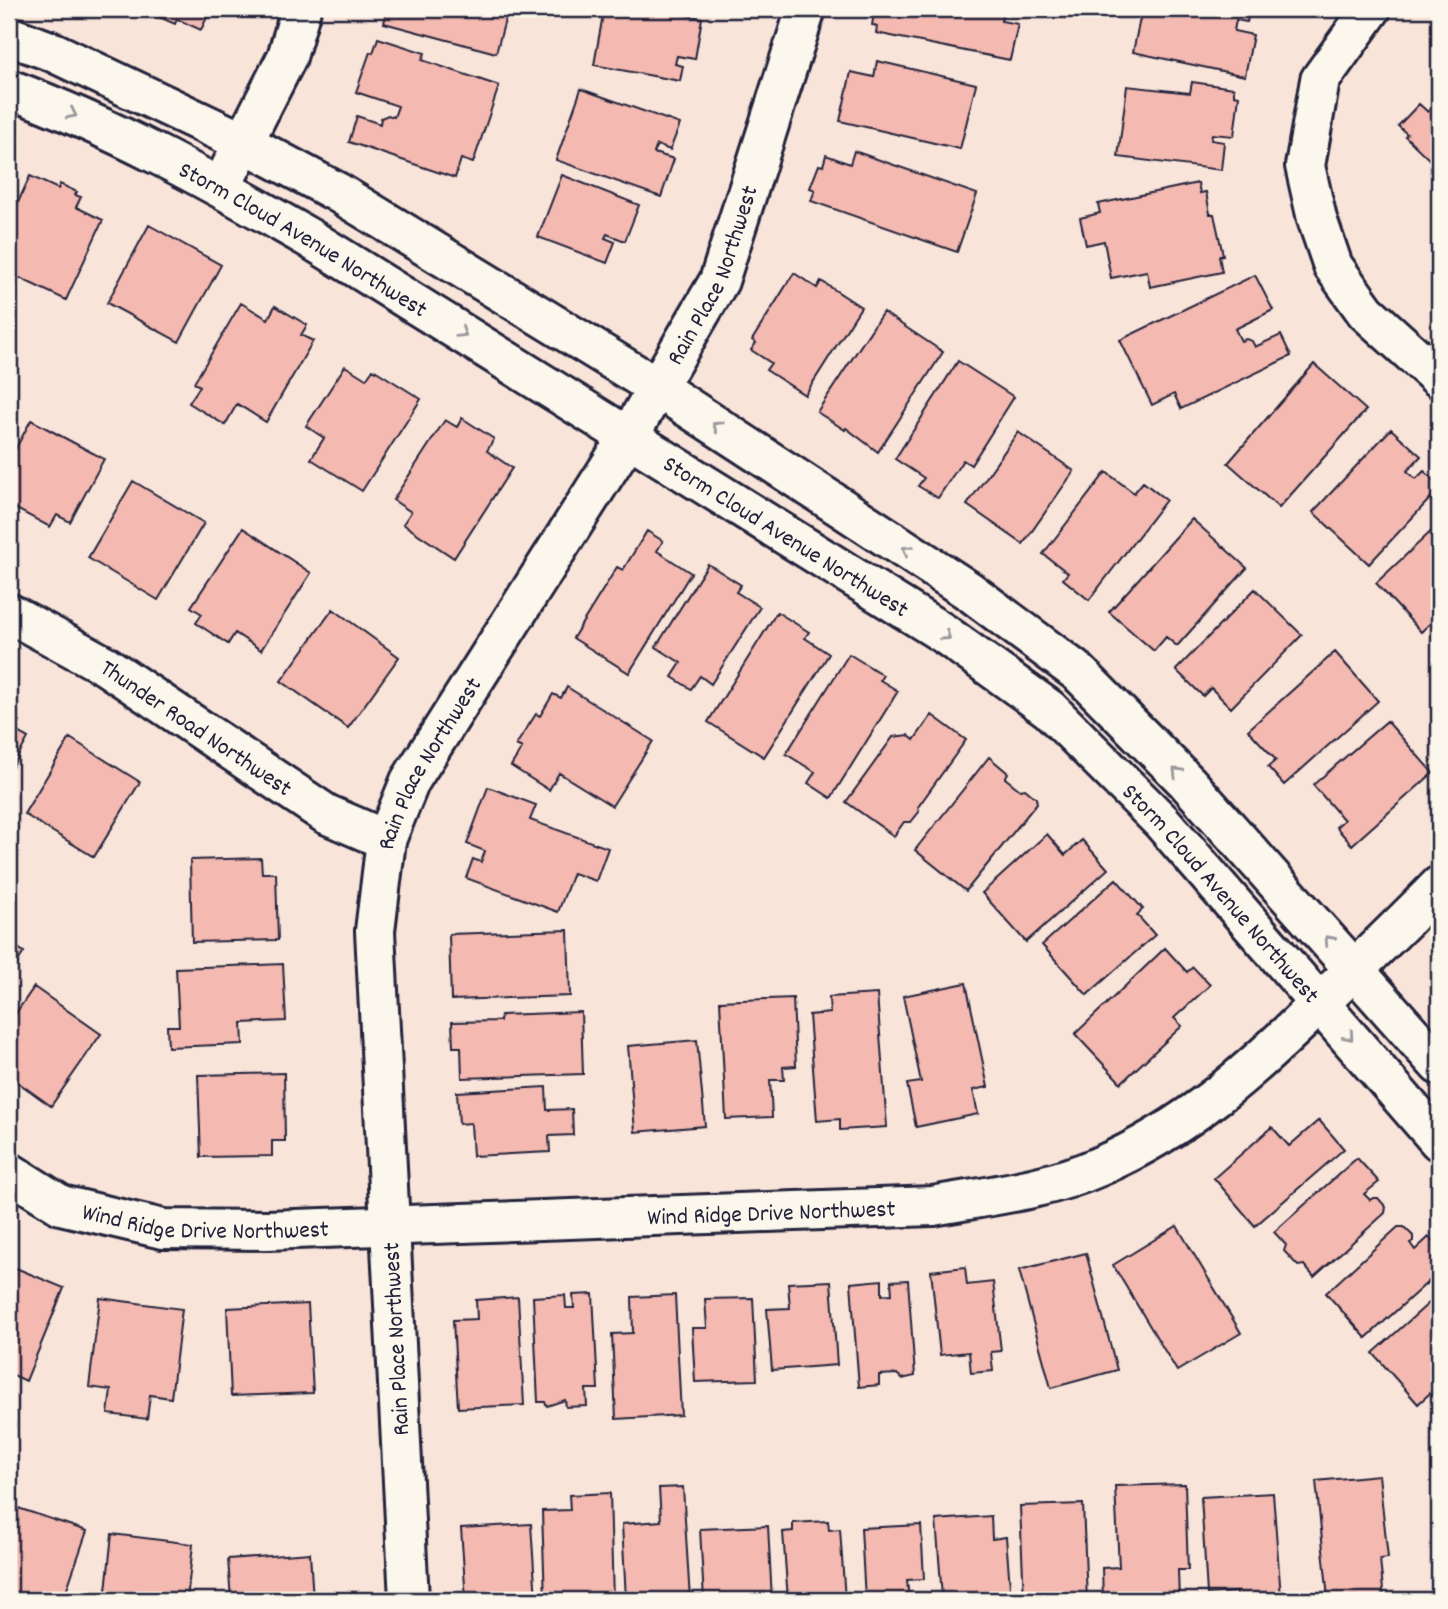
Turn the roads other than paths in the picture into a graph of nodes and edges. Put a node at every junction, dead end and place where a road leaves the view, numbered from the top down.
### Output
1 (301, 9) edge
2 (806, 9) edge
3 (1371, 9) edge
4 (9, 36) edge
5 (9, 89) edge
6 (245, 143) junction
7 (221, 187) junction
8 (1439, 378) edge
9 (658, 388) junction
10 (629, 436) junction
11 (9, 612) edge
12 (386, 839) junction
13 (1439, 886) edge
14 (1355, 969) junction
15 (1320, 1003) junction
16 (1439, 1065) edge
17 (1439, 1140) edge
18 (9, 1172) edge
19 (390, 1225) junction
20 (409, 1600) edge

1 - 6 street
2 - 9 street, Rain Place Northwest
3 - 8 street
4 - 6 street, Storm Cloud Avenue Northwest
5 -> 7 street, Storm Cloud Avenue Northwest
6 - 7 street
6 - 9 street, Storm Cloud Avenue Northwest
7 -> 10 street, Storm Cloud Avenue Northwest
9 - 10 street, Rain Place Northwest
14 -> 9 street, Storm Cloud Avenue Northwest
10 - 12 street, Rain Place Northwest
10 -> 15 street, Storm Cloud Avenue Northwest
11 - 12 street, Thunder Road Northwest
12 - 19 street, Rain Place Northwest
13 - 14 street, Wind Ridge Drive Northwest
14 - 15 street, Wind Ridge Drive Northwest
14 - 16 street, Storm Cloud Avenue Northwest
15 -> 17 street, Storm Cloud Avenue Northwest
15 - 19 street, Wind Ridge Drive Northwest
18 - 19 street, Wind Ridge Drive Northwest
19 - 20 street, Rain Place Northwest

